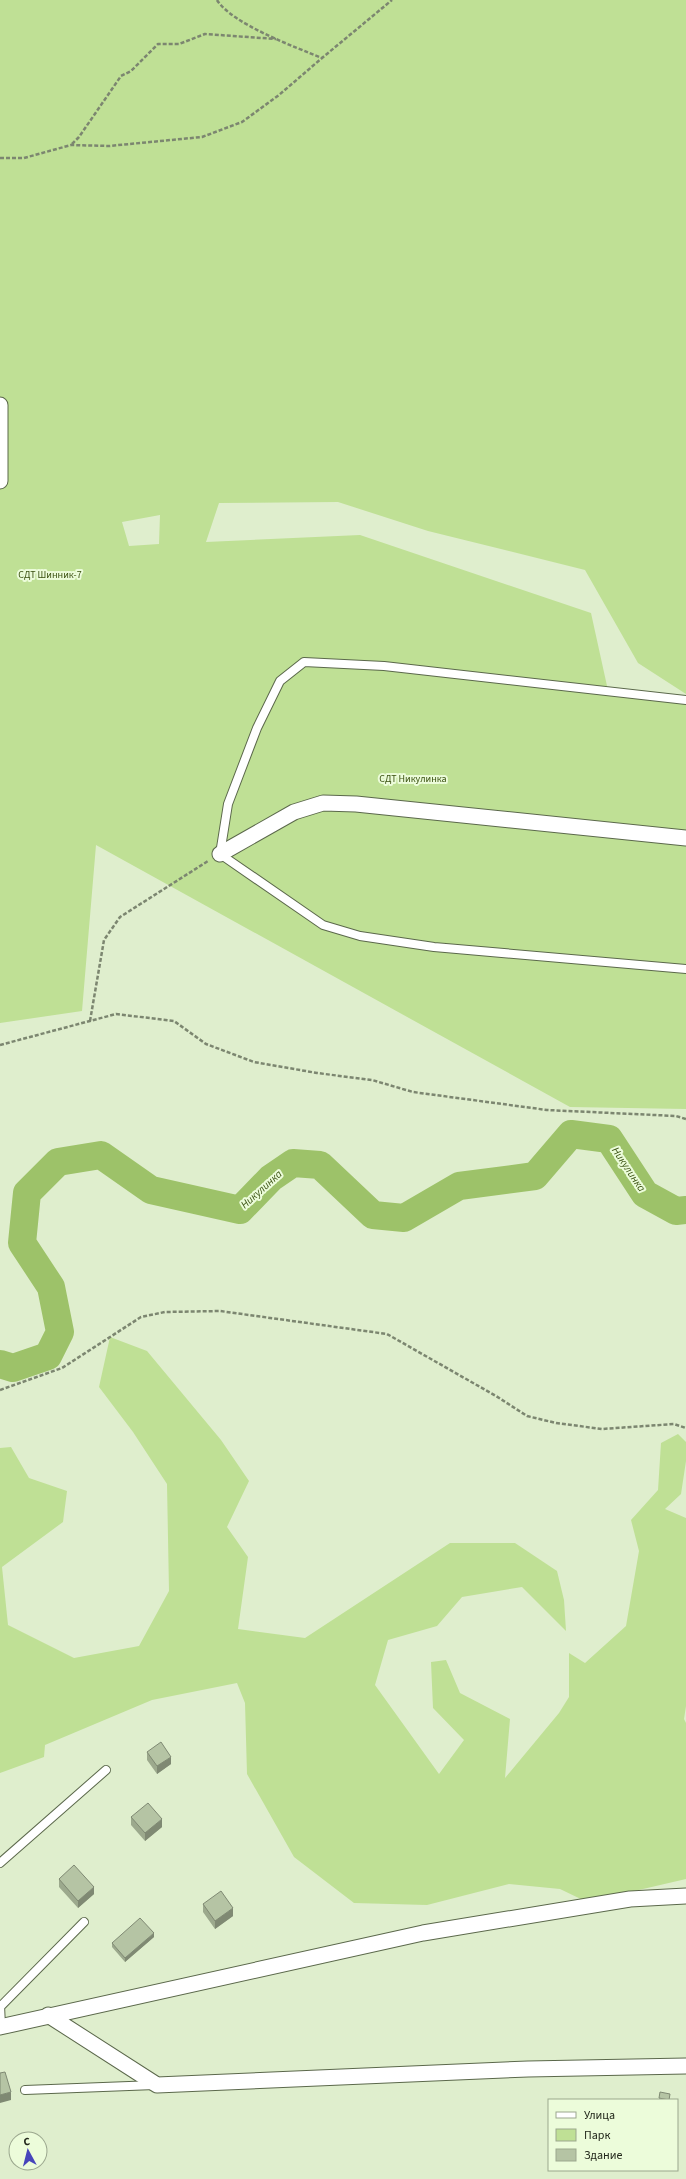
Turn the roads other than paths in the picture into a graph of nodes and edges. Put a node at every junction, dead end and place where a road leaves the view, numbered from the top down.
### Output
1 (0, 405) edge
2 (0, 481) edge
3 (686, 700) edge
4 (686, 838) edge
5 (220, 854) junction
6 (686, 969) edge
7 (106, 1770) dead end
8 (0, 1863) edge
9 (686, 1896) edge
10 (84, 1922) dead end
11 (1, 2005) edge
12 (48, 2015) junction
13 (1, 2027) edge
14 (686, 2066) edge
15 (158, 2085) junction
16 (25, 2090) dead end

1 - 2 street
3 - 5 lane
4 - 5 street
5 - 6 lane
7 - 8 lane
9 - 12 street
10 - 11 lane
11 - 13 lane
12 - 13 street
12 - 15 street
14 - 15 street
15 - 16 lane

